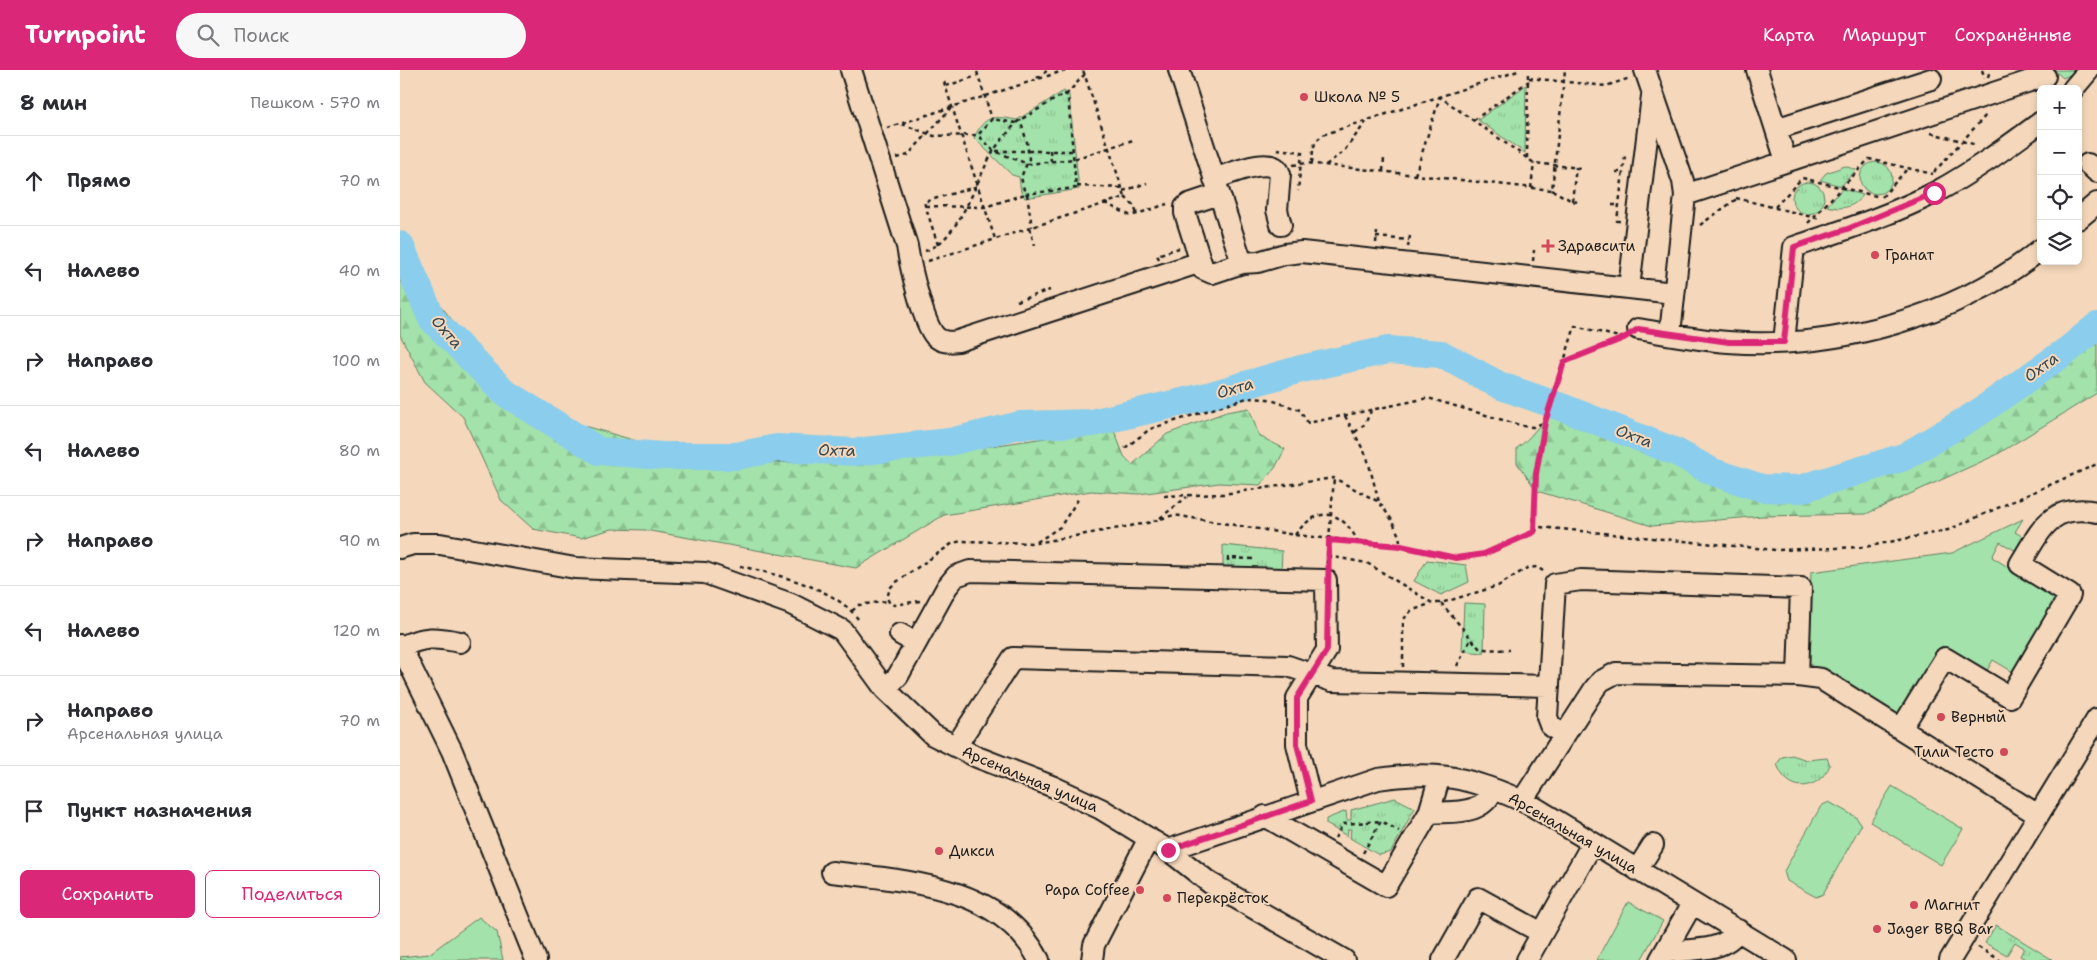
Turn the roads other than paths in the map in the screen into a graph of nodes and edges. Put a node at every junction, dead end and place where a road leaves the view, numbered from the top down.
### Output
1 (850, 70) edge
2 (1179, 70) edge
3 (1757, 70) edge
4 (2089, 70) edge
5 (1645, 71) edge
6 (1929, 74) edge
7 (2047, 78) edge
8 (2076, 85) edge
9 (1652, 92) junction
10 (1941, 110) junction
11 (2037, 125) edge
12 (1776, 128) junction
13 (1786, 161) junction
14 (1217, 187) junction
15 (1685, 195) junction
16 (2097, 203) edge
17 (2082, 216) edge
18 (1281, 224) dead end
19 (2037, 252) edge
20 (1201, 262) junction
21 (1242, 263) junction
22 (1629, 288) junction
23 (1674, 293) junction
24 (1638, 329) dead end
25 (1670, 334) junction
26 (1784, 342) junction
27 (2097, 512) edge
28 (400, 548) edge
29 (460, 642) dead end
30 (401, 646) edge
31 (1312, 674) junction
32 (1798, 676) junction
33 (1549, 686) junction
34 (886, 689) junction
35 (2097, 719) edge
36 (1901, 729) junction
37 (1564, 736) junction
38 (956, 746) junction
39 (1440, 776) junction
40 (1493, 790) junction
41 (1311, 801) junction
42 (1522, 801) junction
43 (1429, 813) junction
44 (2038, 815) junction
45 (1265, 816) junction
46 (1149, 838) junction
47 (1592, 844) junction
48 (1653, 844) dead end
49 (1168, 850) junction
50 (1637, 870) junction
51 (832, 872) dead end
52 (1692, 904) junction
53 (1738, 930) junction
54 (1542, 933) junction
55 (1663, 956) edge
56 (536, 960) edge
57 (1039, 960) edge
58 (1092, 960) edge
59 (1344, 960) edge
60 (1443, 960) edge
61 (1527, 960) edge
62 (1786, 960) edge
63 (1950, 960) edge

1 - 20 street
2 - 14 street
3 - 12 street
4 - 8 street
5 - 9 street
6 - 10 street
6 - 12 street
7 - 10 street
9 - 15 street
9 - 22 street
10 - 13 street
11 - 26 street
12 - 13 street
13 - 15 street
14 - 18 street
14 - 20 street
14 - 21 street
15 - 23 street
16 - 17 street
19 - 26 street
20 - 21 street
21 - 22 street
22 - 23 street
23 - 25 street
24 - 25 street
25 - 26 street
27 - 36 street
28 - 34 street, Арсенальная улица
29 - 30 street
30 - 56 street
31 - 33 street
31 - 34 street
31 - 38 street
31 - 41 street
32 - 33 street
32 - 36 street
32 - 37 street
33 - 37 street
34 - 38 street, Арсенальная улица
35 - 44 street
36 - 44 street
37 - 42 street
38 - 46 street, Арсенальная улица
39 - 40 street, Арсенальная улица
39 - 41 street, Арсенальная улица
39 - 43 street
40 - 42 street, Арсенальная улица
40 - 43 street
41 - 45 street, Арсенальная улица
42 - 47 street, Арсенальная улица
43 - 45 street
44 - 63 street
45 - 49 street, Арсенальная улица
46 - 49 street, Арсенальная улица
46 - 58 street
47 - 50 street, Арсенальная улица
47 - 54 street
48 - 50 street
49 - 59 street
50 - 52 street, Арсенальная улица
51 - 57 street
52 - 53 street, Арсенальная улица
52 - 55 street
53 - 55 street
53 - 62 street, Арсенальная улица
54 - 60 street
54 - 61 street

